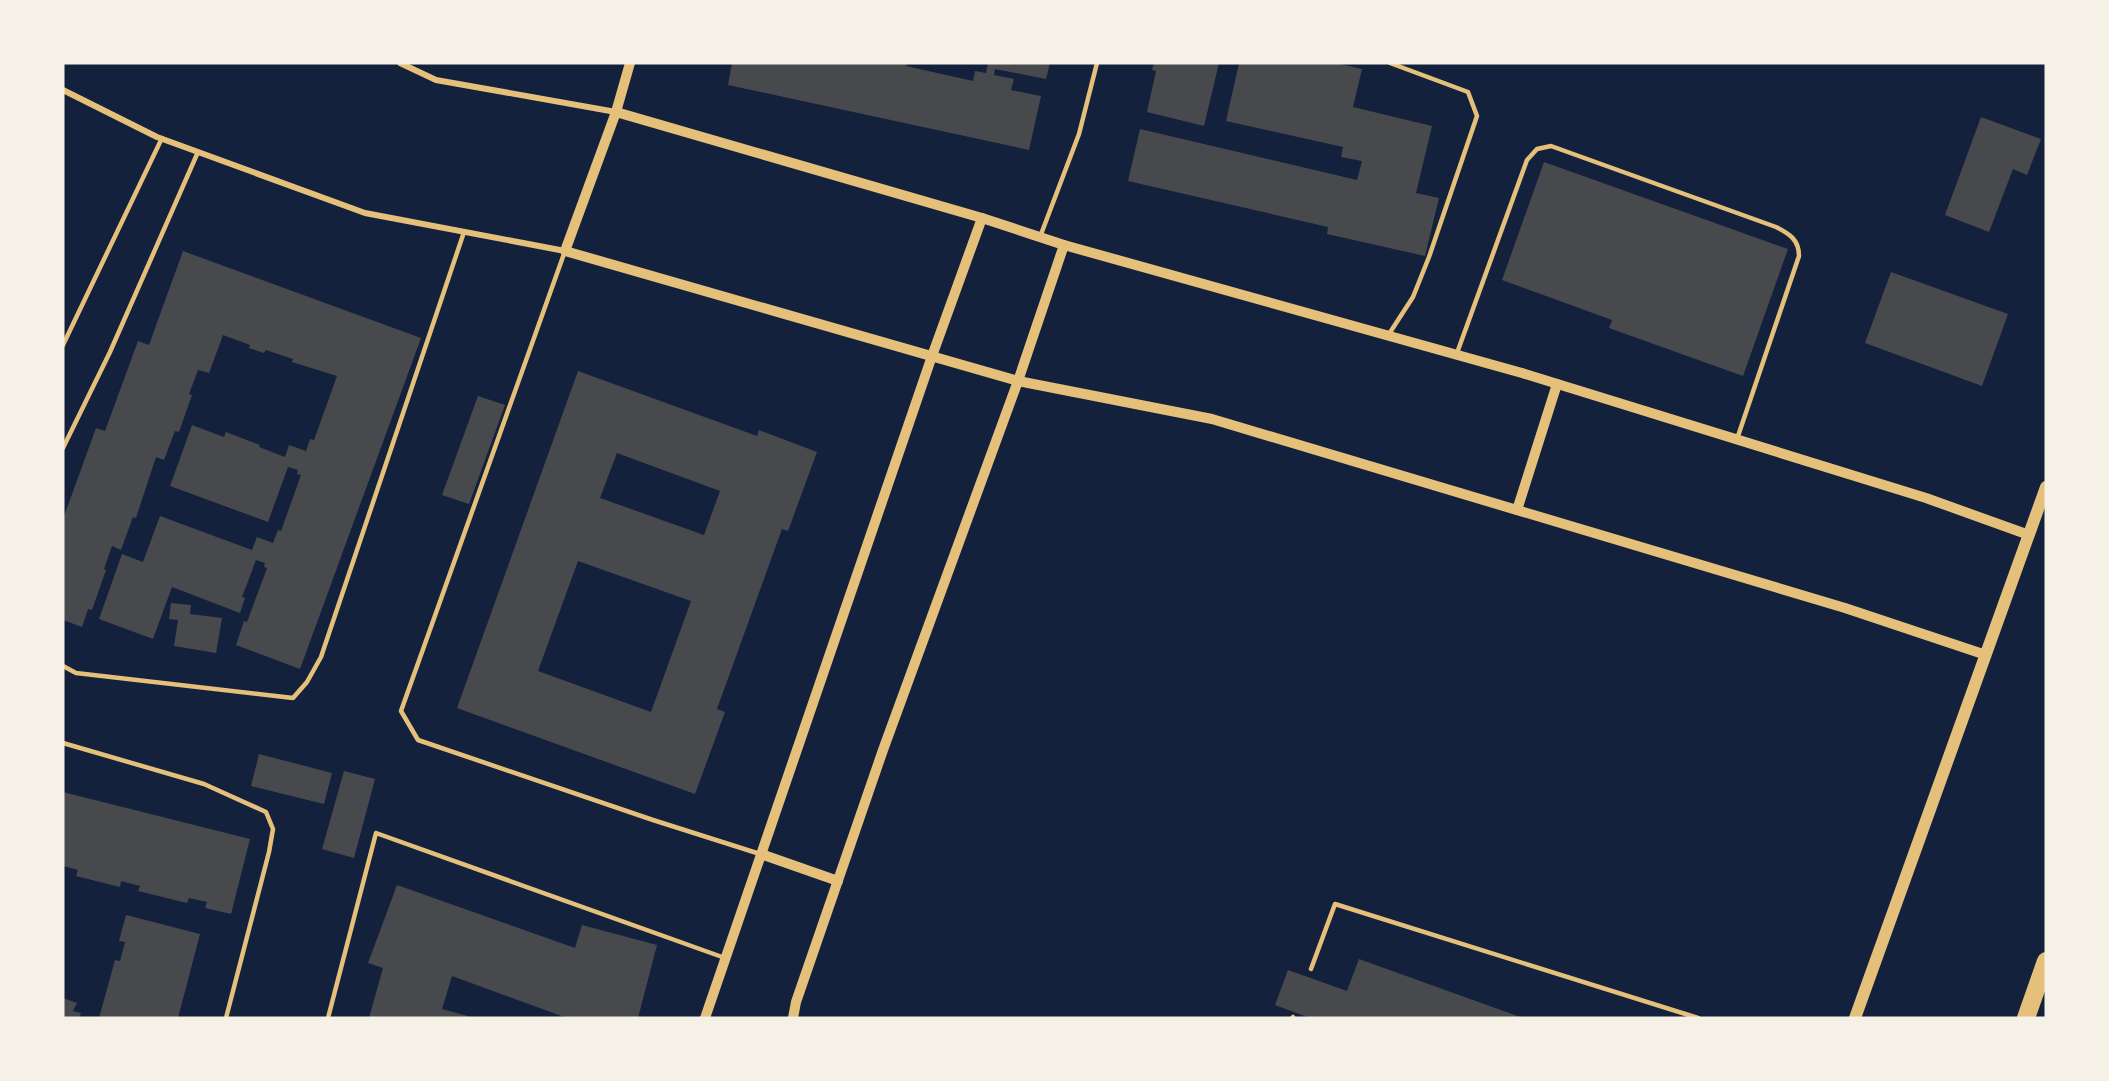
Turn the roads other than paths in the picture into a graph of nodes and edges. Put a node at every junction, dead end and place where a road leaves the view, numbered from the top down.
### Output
1 (400, 63) edge
2 (630, 63) edge
3 (1097, 63) edge
4 (1390, 63) edge
5 (63, 90) edge
6 (616, 112) junction
7 (162, 138) junction
8 (198, 152) junction
9 (982, 218) junction
10 (464, 231) junction
11 (1040, 237) junction
12 (1064, 245) junction
13 (565, 251) junction
14 (1389, 336) junction
15 (63, 345) edge
16 (1456, 355) junction
17 (932, 356) junction
18 (1018, 381) junction
19 (1557, 384) junction
20 (1737, 440) junction
21 (63, 448) edge
22 (2046, 487) edge
23 (1517, 510) junction
24 (2029, 535) junction
25 (1986, 656) junction
26 (63, 666) edge
27 (63, 743) edge
28 (761, 854) junction
29 (838, 881) junction
30 (725, 958) junction
31 (2046, 961) edge
32 (1311, 969) dead end
33 (226, 1018) edge
34 (327, 1018) edge
35 (705, 1018) edge
36 (793, 1018) edge
37 (1698, 1018) edge
38 (1855, 1018) edge
39 (2026, 1018) edge

1 - 6 street
2 - 6 street
3 - 11 lane
4 - 14 lane
5 - 7 street
6 - 9 street
6 - 13 street
7 - 8 street
7 - 15 lane
8 - 10 street
8 - 21 lane
9 - 11 street
9 - 17 street
10 - 13 street
10 - 26 lane
11 - 12 street
12 - 14 street
12 - 18 street
13 - 17 street
13 - 28 lane
14 - 16 street
16 - 19 street
16 - 20 lane
17 - 18 street
17 - 28 street
18 - 23 street
18 - 29 street
19 - 20 street
19 - 23 street
20 - 24 street
22 - 24 main road
23 - 25 street
24 - 25 main road
25 - 38 main road
27 - 33 lane
28 - 29 street
28 - 30 street
29 - 36 street
30 - 34 lane
30 - 35 street
31 - 39 highway
32 - 37 lane

